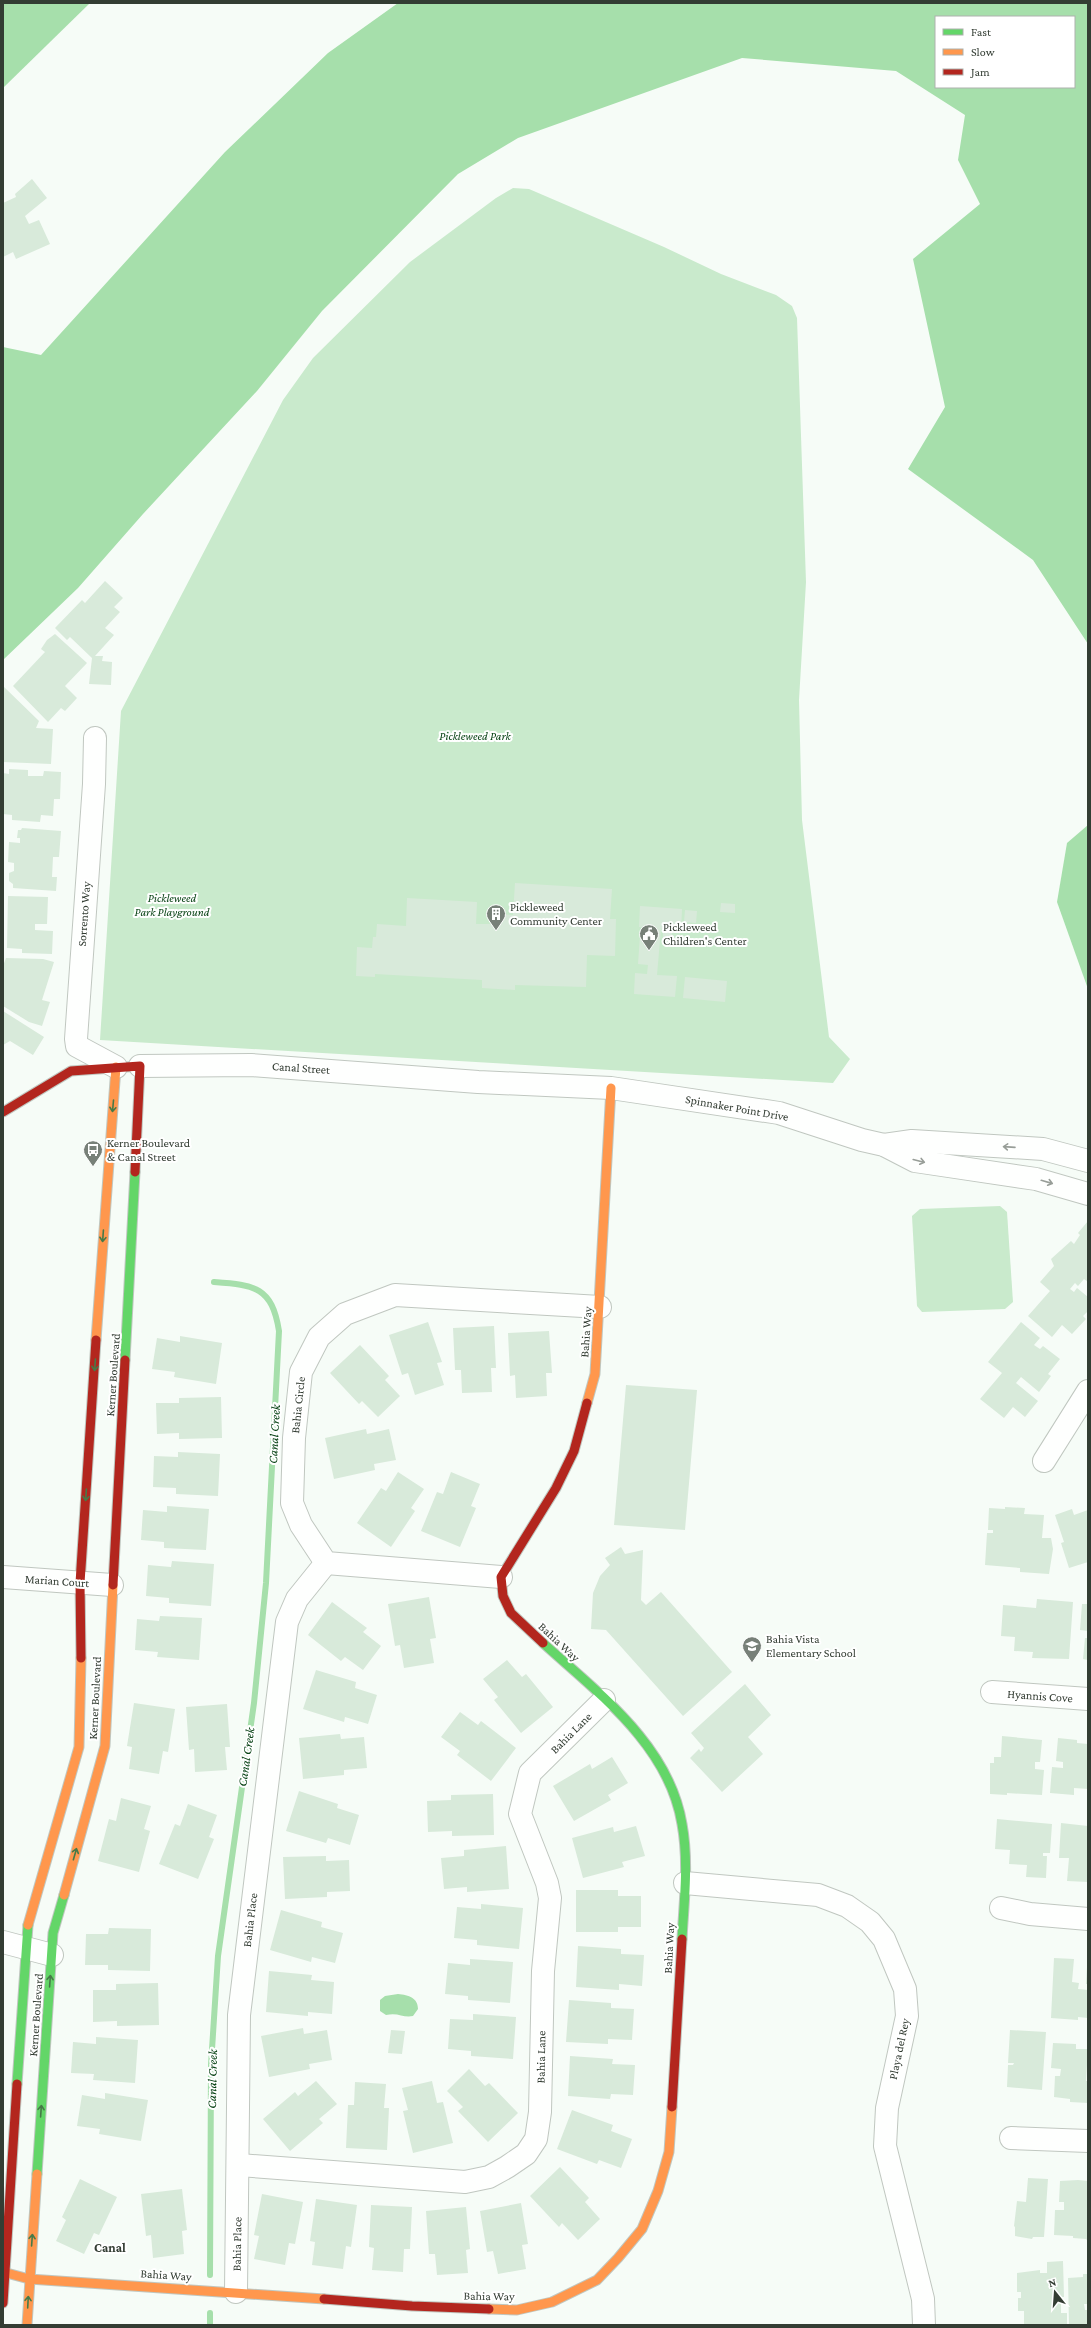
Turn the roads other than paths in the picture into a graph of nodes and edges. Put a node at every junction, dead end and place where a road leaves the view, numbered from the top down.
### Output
1 (95, 738) dead end
2 (140, 1066) junction
3 (116, 1067) junction
4 (610, 1088) junction
5 (3, 1112) edge
6 (884, 1145) junction
7 (1088, 1161) edge
8 (1088, 1194) edge
9 (600, 1307) junction
10 (1088, 1391) edge
11 (1044, 1461) dead end
12 (326, 1563) junction
13 (3, 1577) edge
14 (501, 1577) junction
15 (80, 1583) junction
16 (112, 1585) junction
17 (992, 1692) dead end
18 (1088, 1699) edge
19 (604, 1700) junction
20 (685, 1883) junction
21 (1001, 1908) dead end
22 (1088, 1919) edge
23 (3, 1942) edge
24 (26, 1946) junction
25 (52, 1955) junction
26 (1011, 2138) dead end
27 (1088, 2141) edge
28 (239, 2166) junction
29 (4, 2272) edge
30 (29, 2279) junction
31 (236, 2292) junction
32 (3, 2303) edge
33 (27, 2325) edge
34 (924, 2325) edge

1 - 3 street, Sorrento Way
2 - 3 street, Canal Street
2 - 4 street, Canal Street
2 - 16 street, Kerner Boulevard
3 - 5 street, Canal Street
3 -> 15 street, Kerner Boulevard
4 - 6 street, Spinnaker Point Drive
4 - 9 street, Bahia Way
7 -> 6 street, Spinnaker Point Drive
6 -> 8 street, Spinnaker Point Drive
9 - 12 street, Bahia Circle
9 - 14 street, Bahia Way
10 - 11 street
12 - 14 street
12 - 28 street, Bahia Place
13 - 15 street, Marian Court
14 - 19 street, Bahia Way
15 - 16 street, Marian Court
15 - 24 street, Kerner Boulevard
25 -> 16 street, Kerner Boulevard
17 - 18 street, Hyannis Cove
19 - 20 street, Bahia Way
19 - 28 street, Bahia Lane
20 - 31 street, Bahia Way
20 - 34 street, Playa del Rey
21 - 22 street
23 - 24 street
24 - 25 street
24 - 29 street, Kerner Boulevard
30 -> 25 street, Kerner Boulevard
26 - 27 street
28 - 31 street, Bahia Place
29 - 30 street, Bahia Way
29 - 32 street, Kerner Boulevard
30 - 31 street, Bahia Way
33 -> 30 street, Kerner Boulevard

